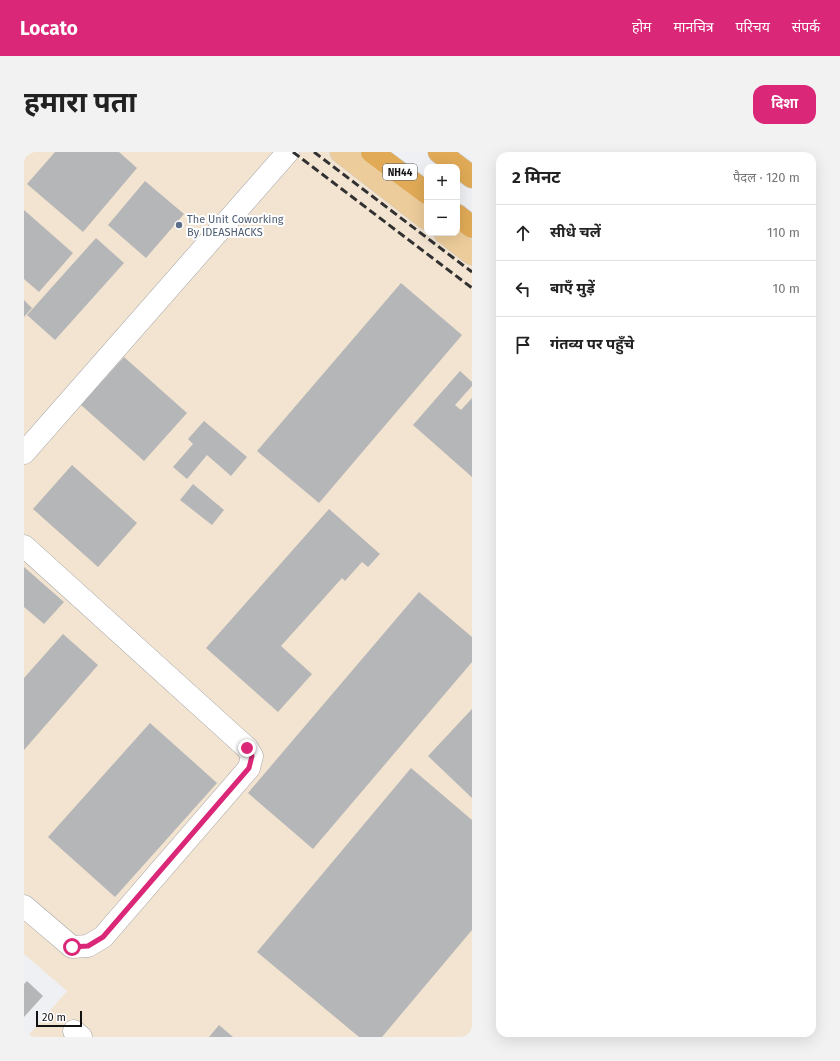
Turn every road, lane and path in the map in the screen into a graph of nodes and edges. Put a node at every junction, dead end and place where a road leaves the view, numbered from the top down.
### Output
1 (288, 152) edge
2 (341, 152) edge
3 (372, 152) edge
4 (439, 152) edge
5 (472, 177) edge
6 (424, 191) edge
7 (424, 217) edge
8 (460, 217) edge
9 (472, 226) edge
10 (449, 236) edge
11 (472, 254) edge
12 (24, 453) edge
13 (24, 546) edge
14 (24, 906) edge

1 - 12 street
2 - 7 main road
3 - 6 highway, NH44
4 - 5 highway
8 - 9 highway
10 - 11 main road
13 - 14 street

